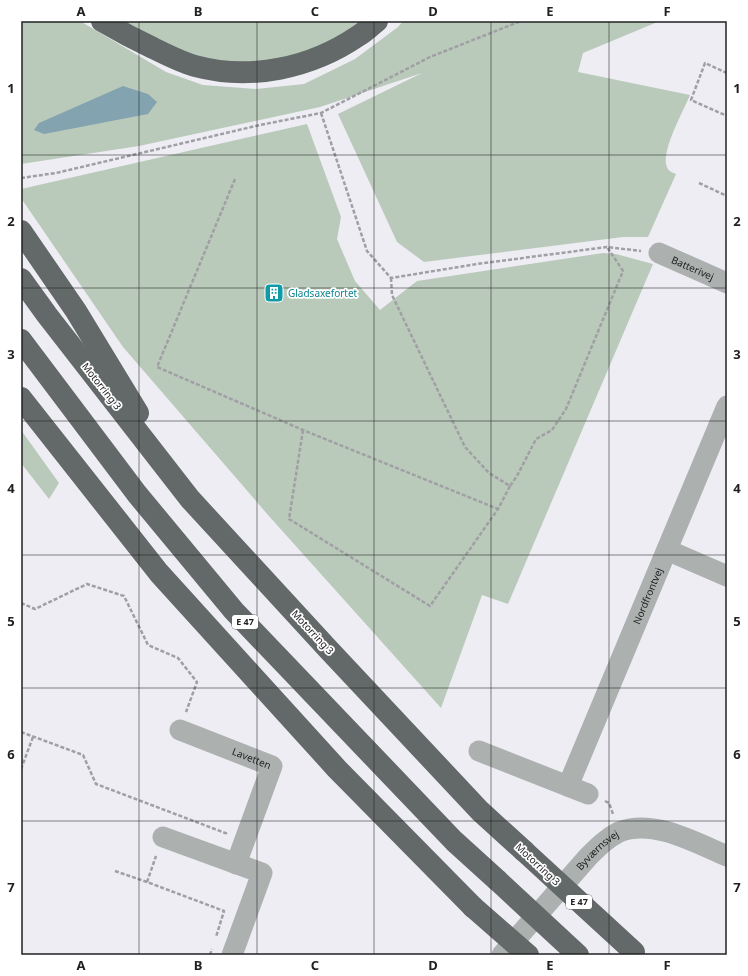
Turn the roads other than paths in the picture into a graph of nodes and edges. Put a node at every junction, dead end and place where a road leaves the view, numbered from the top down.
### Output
1 (102, 21) edge
2 (377, 21) edge
3 (21, 231) edge
4 (659, 253) road end
5 (21, 279) edge
6 (727, 283) edge
7 (21, 340) edge
8 (21, 398) edge
9 (727, 406) edge
10 (190, 499) junction
11 (667, 550) junction
12 (727, 576) edge
13 (180, 730) road end
14 (479, 751) dead end
15 (568, 786) junction
16 (588, 794) dead end
17 (163, 837) dead end
18 (727, 856) edge
19 (236, 864) junction
20 (635, 954) edge
21 (232, 955) edge
22 (502, 955) edge
23 (528, 955) edge
24 (578, 955) edge

1 - 2 highway
3 - 10 highway
4 - 6 street, Batterivej
5 - 10 highway, Motorring 3 / E 47
7 - 24 highway, E 47, bridge
8 - 23 highway, bridge
9 - 11 street, Nordfrontvej
10 - 20 highway, Motorring 3 / E 47, bridge
11 - 12 street
11 - 15 street, Nordfrontvej
13 - 19 street, Lavetten
14 - 15 street
15 - 16 street
17 - 19 street
18 - 22 street, Byværnsvej
19 - 21 street

